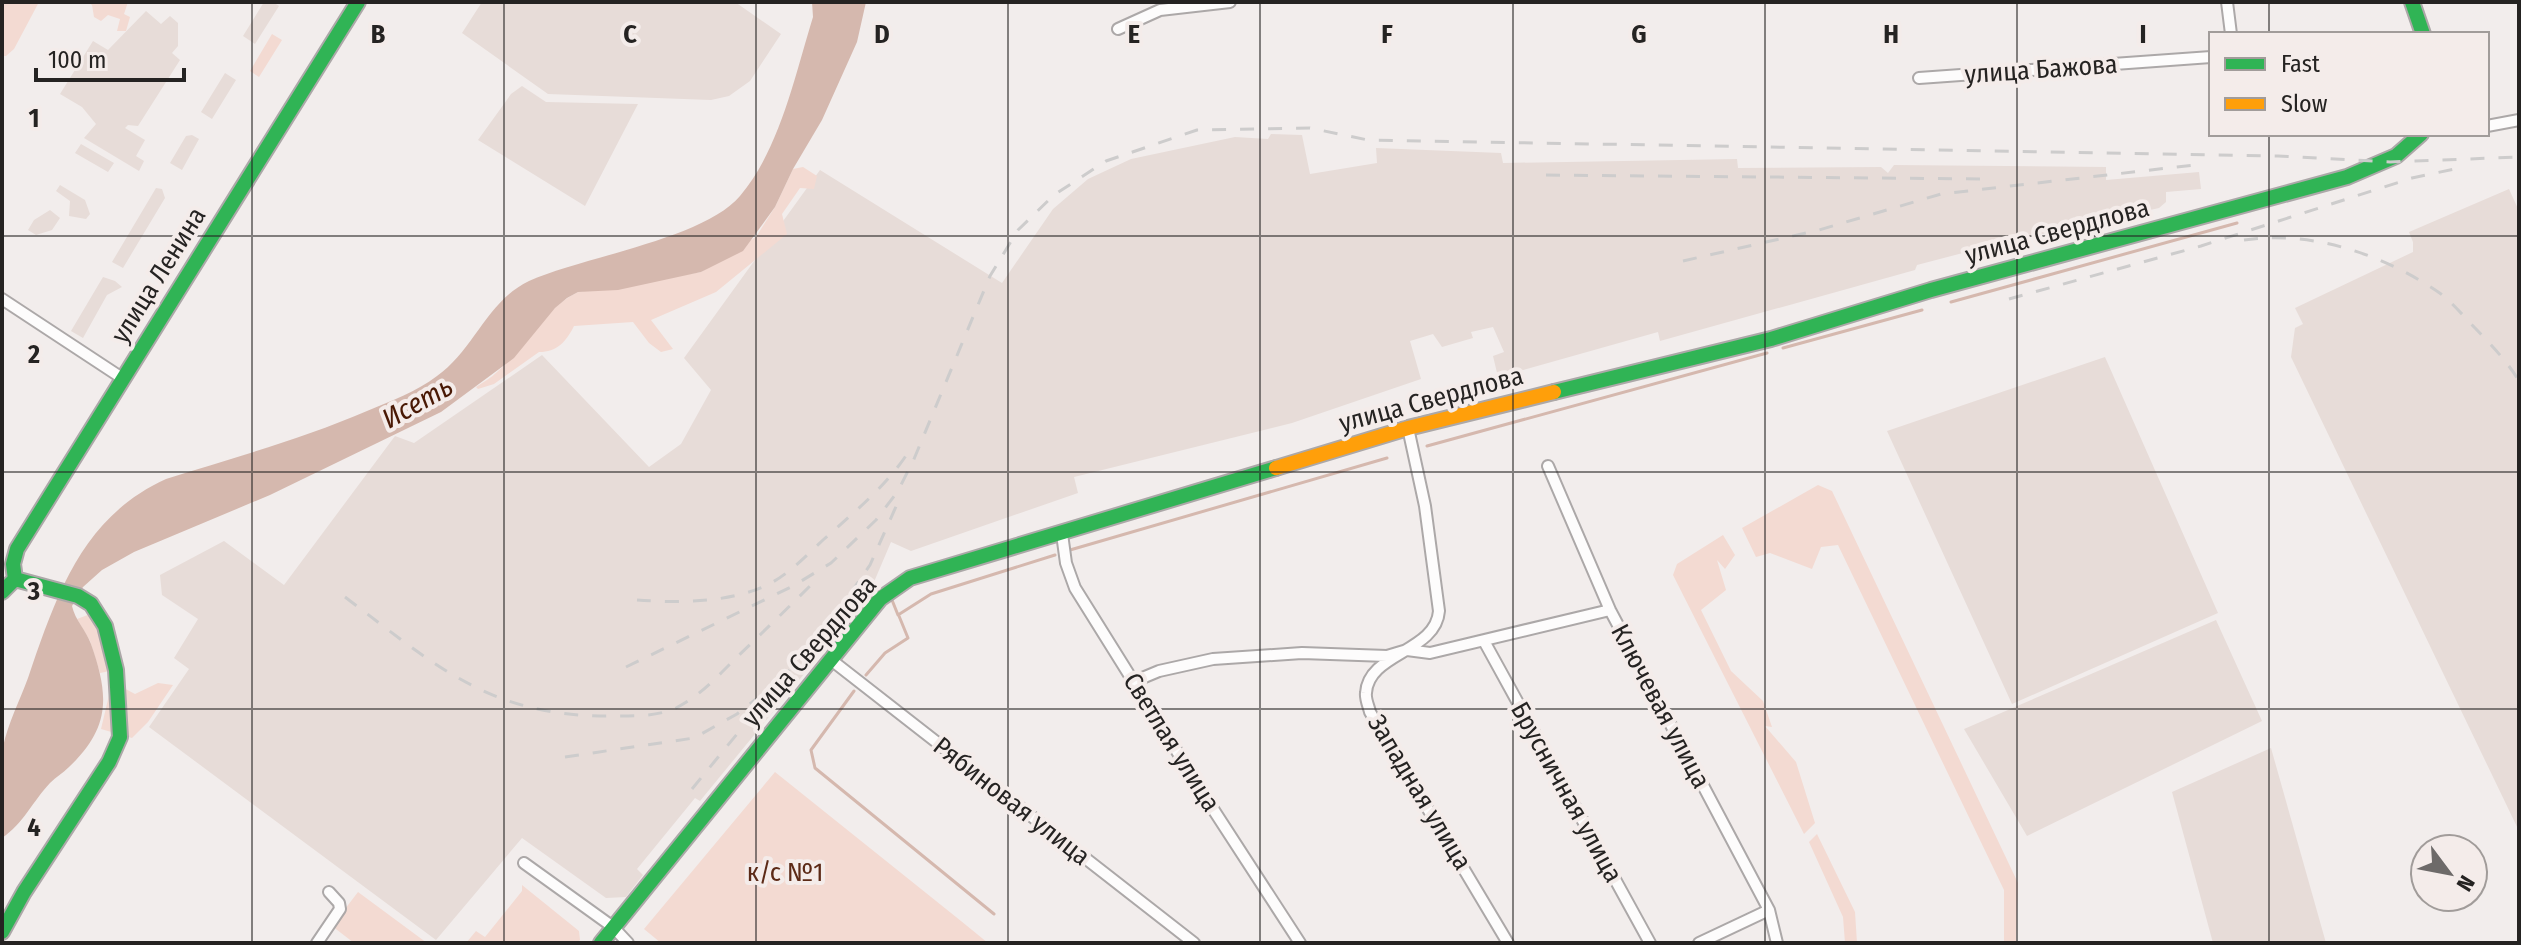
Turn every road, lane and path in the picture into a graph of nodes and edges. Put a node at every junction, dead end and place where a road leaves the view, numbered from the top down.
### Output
1 (358, 2) edge
2 (1230, 2) edge
3 (2227, 2) edge
4 (2412, 2) edge
5 (1118, 29) dead end
6 (2231, 32) edge
7 (2422, 32) edge
8 (2209, 57) edge
9 (1919, 78) dead end
10 (2519, 120) edge
11 (2489, 126) edge
12 (2419, 136) edge
13 (2, 299) edge
14 (122, 378) junction
15 (1408, 428) junction
16 (1548, 466) dead end
17 (1062, 534) junction
18 (15, 579) junction
19 (2, 592) edge
20 (1610, 610) junction
21 (1484, 641) junction
22 (1407, 650) junction
23 (830, 659) junction
24 (1135, 681) junction
25 (524, 863) dead end
26 (329, 892) dead end
27 (1769, 910) junction
28 (613, 927) junction
29 (2, 932) edge
30 (317, 943) edge
31 (601, 943) edge
32 (628, 943) edge
33 (1194, 943) edge
34 (1300, 943) edge
35 (1508, 943) edge
36 (1650, 943) edge
37 (1699, 943) edge
38 (1777, 943) edge

1 - 14 main road, улица Ленина
2 - 5 street
3 - 6 street
4 - 7 main road
8 - 9 street, улица Бажова
10 - 11 street
12 - 15 main road, улица Свердлова
13 - 14 street
14 - 18 main road, улица Ленина
15 - 17 main road, улица Свердлова
15 - 22 street, Западная улица
16 - 20 street, Ключевая улица
17 - 23 main road, улица Свердлова
17 - 24 street, Светлая улица
18 - 19 main road
18 - 29 main road
20 - 21 street
20 - 27 street, Ключевая улица
21 - 22 street
21 - 36 street, Брусничная улица
22 - 24 street
22 - 35 street, Западная улица
23 - 28 main road, улица Свердлова
23 - 33 street, Рябиновая улица
24 - 34 street, Светлая улица
25 - 28 street
26 - 30 street
27 - 37 street
27 - 38 street, Ключевая улица
28 - 31 main road, улица Свердлова
28 - 32 street

